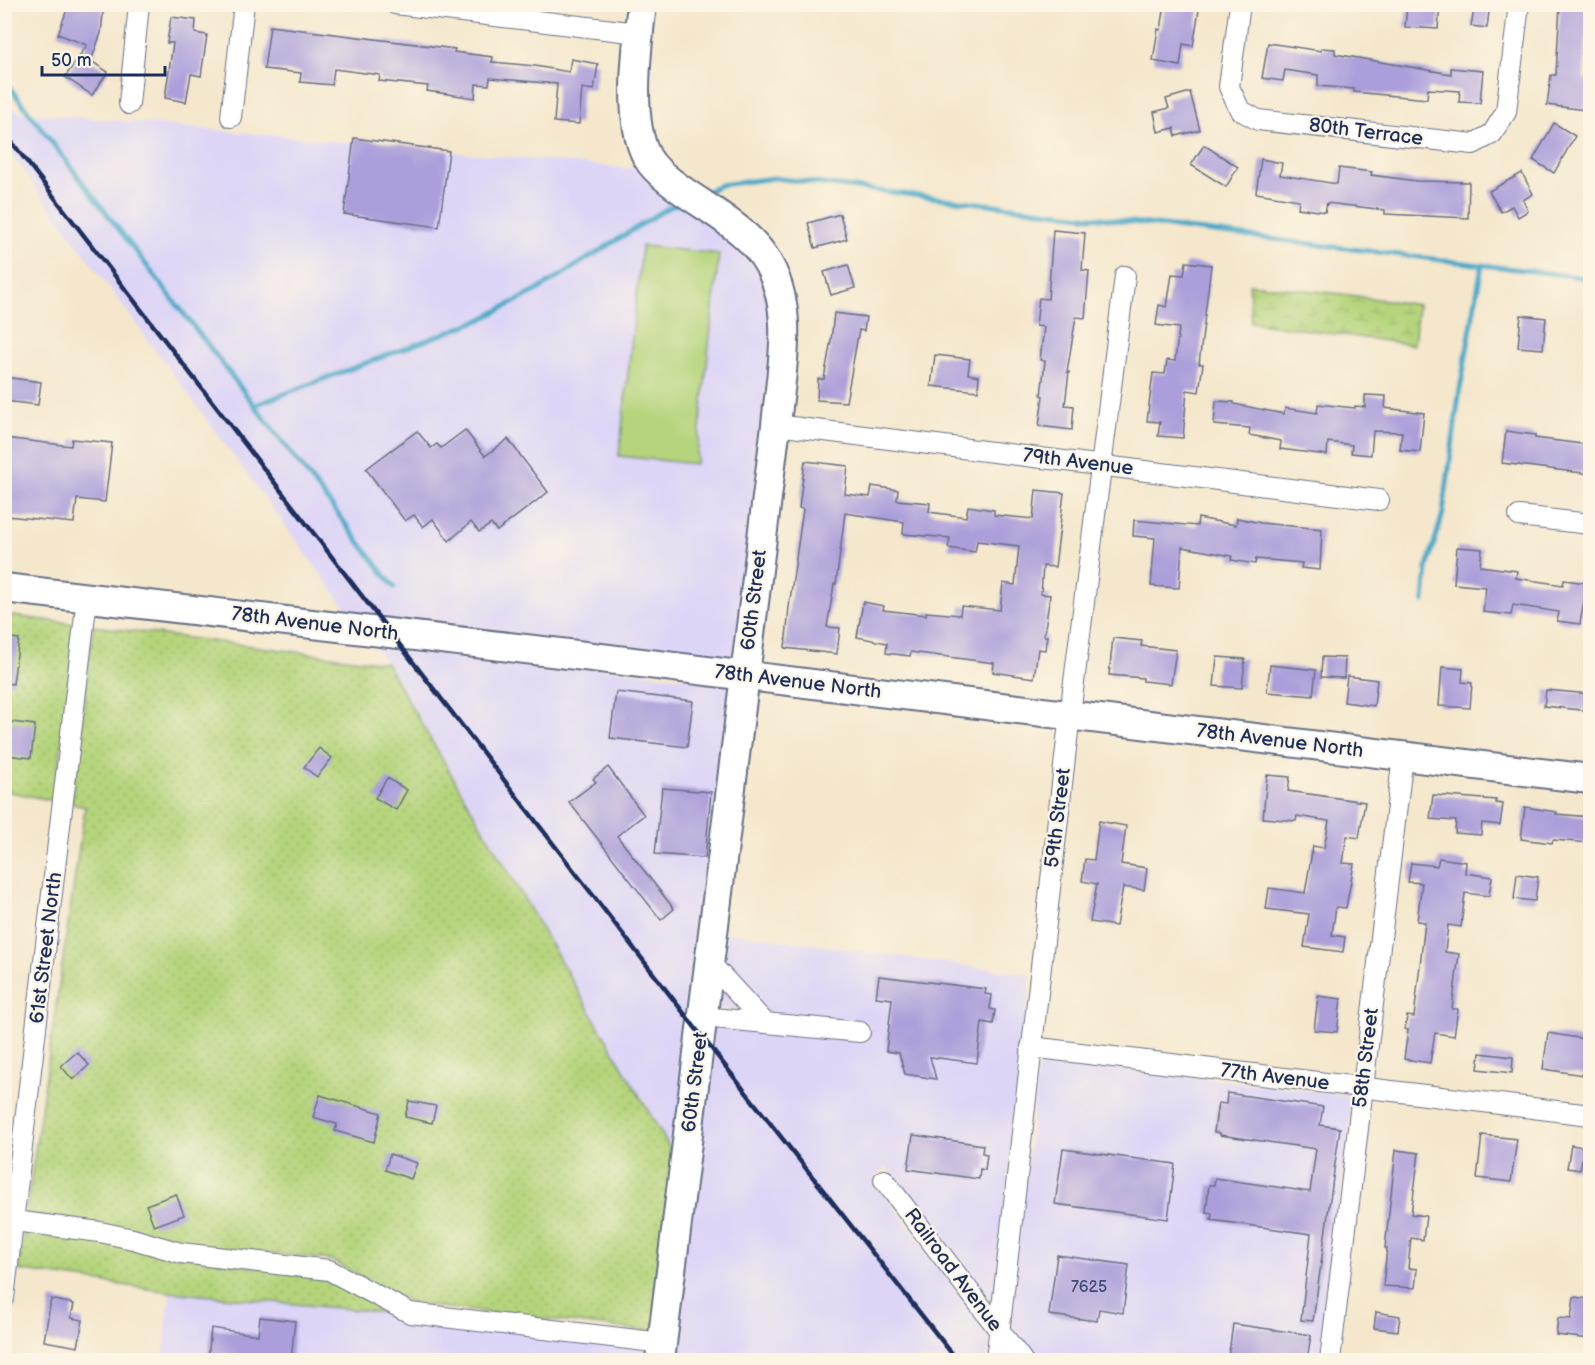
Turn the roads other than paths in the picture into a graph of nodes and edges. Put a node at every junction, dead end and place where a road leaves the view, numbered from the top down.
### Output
1 (139, 4) edge
2 (244, 4) edge
3 (395, 4) edge
4 (642, 4) edge
5 (1240, 4) edge
6 (1519, 4) edge
7 (638, 33) junction
8 (129, 104) dead end
9 (231, 117) dead end
10 (1125, 276) dead end
11 (776, 425) junction
12 (1103, 465) junction
13 (1379, 500) dead end
14 (1519, 516) dead end
15 (1590, 524) edge
16 (4, 588) edge
17 (87, 598) junction
18 (745, 675) junction
19 (1070, 714) junction
20 (1403, 756) junction
21 (1590, 779) edge
22 (710, 963) junction
23 (703, 1017) junction
24 (765, 1023) junction
25 (860, 1032) dead end
26 (1031, 1047) junction
27 (1363, 1088) junction
28 (1590, 1115) edge
29 (884, 1180) dead end
30 (14, 1221) junction
31 (7, 1258) edge
32 (4, 1298) edge
33 (999, 1330) junction
34 (661, 1352) edge
35 (996, 1360) edge
36 (1022, 1360) edge
37 (1330, 1360) edge

1 - 8 street
2 - 9 street
3 - 7 street
4 - 7 street, 60th Street
5 - 6 street, 80th Terrace
7 - 11 street, 60th Street
10 - 12 street, 59th Street
11 - 12 street, 79th Avenue
11 - 18 street, 60th Street
12 - 13 street, 79th Avenue
12 - 19 street, 59th Street
14 - 15 street
16 - 17 street, 78th Avenue North
17 - 18 street, 78th Avenue North
17 - 30 street, 61st Street North
18 - 19 street, 78th Avenue North
18 - 22 street, 60th Street
19 - 20 street, 78th Avenue North
19 - 26 street, 59th Street
20 - 21 street, 78th Avenue North
20 - 27 street, 58th Street
22 - 23 street, 60th Street
22 - 24 street
23 - 24 street
23 - 34 street, 60th Street
24 - 25 street
26 - 27 street, 77th Avenue
26 - 33 street, 59th Street
27 - 28 street, 77th Avenue
27 - 37 street, 58th Street
29 - 33 street, Railroad Avenue
30 - 31 street, 61st Street North
30 - 34 street
31 - 32 street, 61st Street North
33 - 35 street, 59th Street
33 - 36 street, Railroad Avenue

